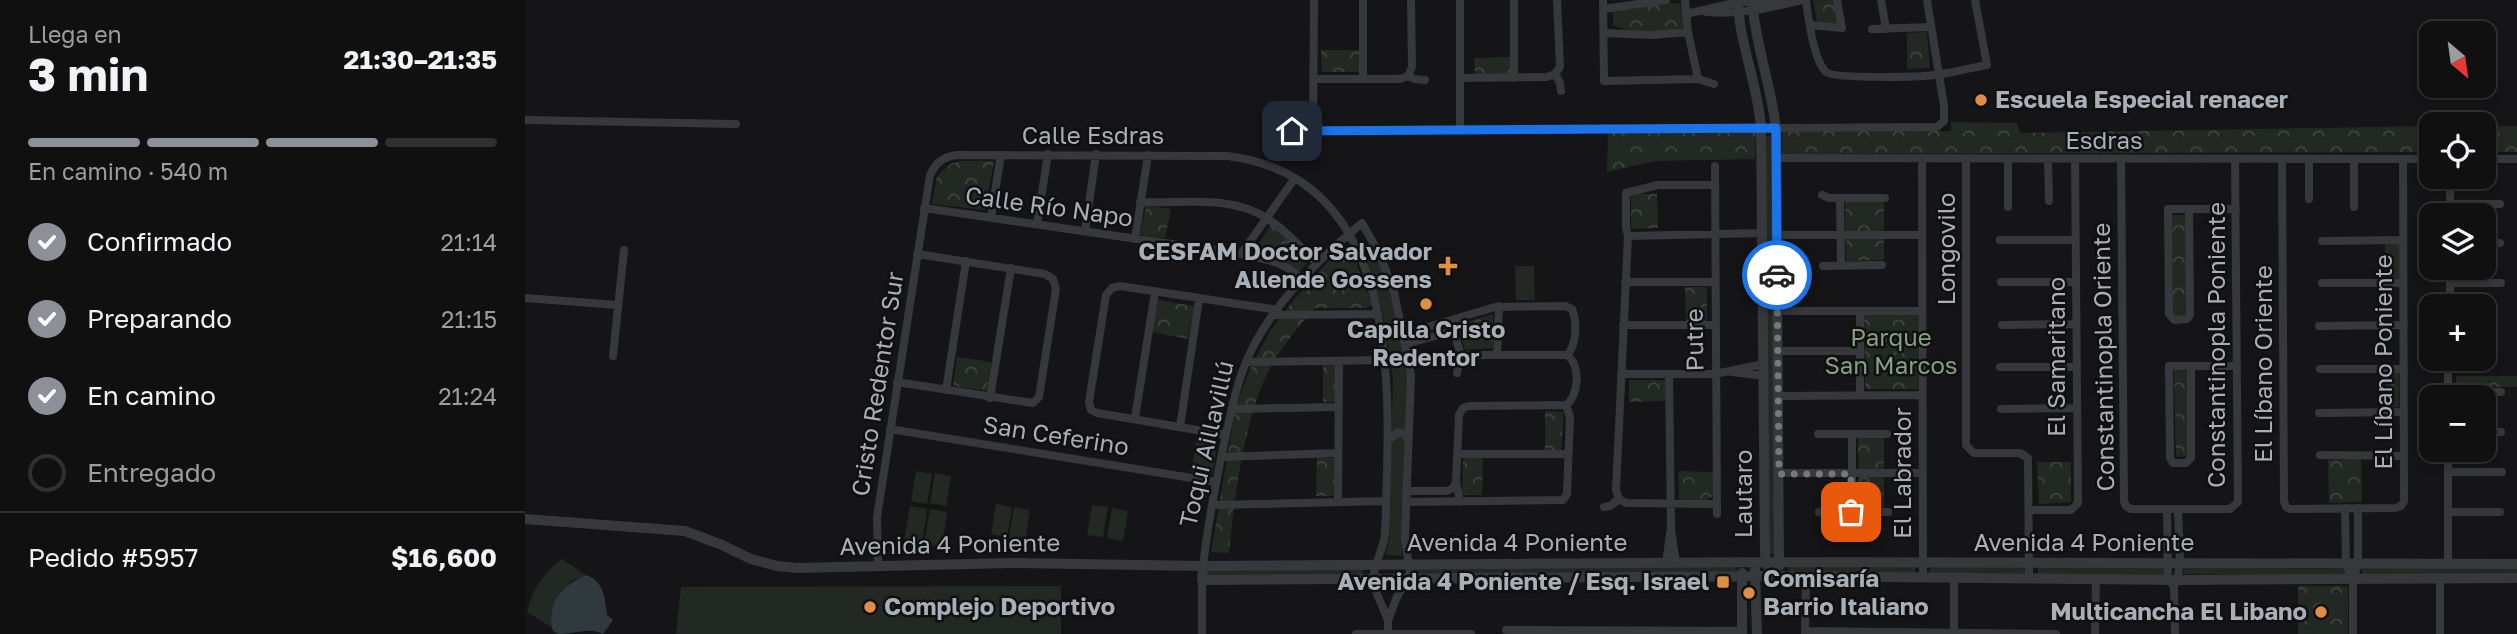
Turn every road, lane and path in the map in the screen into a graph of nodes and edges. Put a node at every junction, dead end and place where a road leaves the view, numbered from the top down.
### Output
1 (1314, 0) edge
2 (1363, 0) edge
3 (1411, 0) edge
4 (1460, 0) edge
5 (1514, 0) edge
6 (1557, 0) edge
7 (1666, 0) edge
8 (1685, 0) edge
9 (1837, 0) edge
10 (1881, 0) edge
11 (1927, 0) edge
12 (1975, 0) edge
13 (1738, 1) edge
14 (1800, 1) edge
15 (1753, 4) edge
16 (1603, 5) edge
17 (1699, 12) junction
18 (1686, 14) junction
19 (1739, 14) junction
20 (1810, 24) junction
21 (1931, 27) junction
22 (1872, 29) dead end
23 (1886, 29) junction
24 (1688, 32) junction
25 (1604, 33) junction
26 (1555, 74) junction
27 (1939, 74) junction
28 (1408, 76) junction
29 (1461, 78) junction
30 (1514, 78) junction
31 (1314, 79) junction
32 (1363, 79) junction
33 (1697, 79) junction
34 (1425, 80) dead end
35 (1714, 84) dead end
36 (1561, 90) dead end
37 (525, 120) edge
38 (736, 124) dead end
39 (1761, 128) junction
40 (1776, 128) junction
41 (1460, 130) junction
42 (1292, 131) dead end
43 (1313, 131) junction
44 (1001, 155) junction
45 (1048, 155) junction
46 (1096, 155) junction
47 (1148, 155) junction
48 (1776, 158) junction
49 (1922, 159) junction
50 (1966, 159) junction
51 (2008, 159) junction
52 (2419, 159) edge
53 (2496, 159) edge
54 (2517, 159) edge
55 (2049, 160) junction
56 (2075, 160) junction
57 (2121, 160) junction
58 (2282, 160) junction
59 (2309, 160) junction
60 (2354, 160) junction
61 (2403, 160) junction
62 (2235, 161) junction
63 (1715, 166) dead end
64 (1295, 177) junction
65 (1715, 185) junction
66 (1822, 195) dead end
67 (1840, 198) junction
68 (1885, 198) dead end
69 (2309, 199) dead end
70 (2049, 201) dead end
71 (1140, 202) junction
72 (1762, 203) junction
73 (1776, 204) junction
74 (2496, 204) edge
75 (2500, 204) dead end
76 (2008, 207) dead end
77 (2354, 207) dead end
78 (924, 208) junction
79 (2189, 209) junction
80 (2235, 209) junction
81 (991, 217) junction
82 (1267, 218) junction
83 (1037, 224) junction
84 (1085, 231) junction
85 (1763, 233) junction
86 (1348, 234) junction
87 (1713, 234) junction
88 (1777, 235) junction
89 (1840, 235) junction
90 (1922, 235) junction
91 (1628, 236) junction
92 (1135, 239) junction
93 (2000, 240) dead end
94 (2075, 240) junction
95 (2403, 240) junction
96 (2322, 241) dead end
97 (2496, 243) edge
98 (2500, 243) dead end
99 (624, 250) dead end
100 (917, 254) junction
101 (1241, 254) junction
102 (1381, 257) junction
103 (966, 261) junction
104 (1317, 263) junction
105 (1362, 263) junction
106 (1882, 265) dead end
107 (1823, 266) dead end
108 (1841, 266) junction
109 (1011, 268) junction
110 (1302, 279) junction
111 (1625, 282) junction
112 (1714, 282) junction
113 (2001, 282) dead end
114 (2076, 282) junction
115 (2322, 283) dead end
116 (2403, 283) junction
117 (2450, 283) joint
118 (2501, 283) dead end
119 (1155, 292) junction
120 (2450, 294) edge
121 (525, 298) edge
122 (1199, 299) junction
123 (617, 305) junction
124 (1499, 306) junction
125 (1777, 311) junction
126 (1860, 311) junction
127 (1922, 311) junction
128 (1276, 312) junction
129 (1378, 314) junction
130 (1450, 321) junction
131 (2076, 324) junction
132 (1623, 325) junction
133 (1714, 325) junction
134 (2002, 325) dead end
135 (2403, 325) junction
136 (2319, 326) dead end
137 (1453, 331) junction
138 (1404, 334) junction
139 (1406, 344) junction
140 (1778, 351) junction
141 (1859, 351) junction
142 (1461, 355) junction
143 (1497, 355) junction
144 (1567, 355) junction
145 (613, 356) dead end
146 (1386, 360) junction
147 (1339, 361) junction
148 (1246, 362) junction
149 (1764, 364) junction
150 (2191, 366) junction
151 (2237, 366) junction
152 (2000, 367) dead end
153 (2077, 367) junction
154 (2320, 369) dead end
155 (2404, 369) junction
156 (1729, 372) junction
157 (1457, 373) dead end
158 (1621, 374) junction
159 (1669, 374) junction
160 (1715, 374) junction
161 (1764, 376) junction
162 (897, 382) junction
163 (946, 390) junction
164 (2496, 392) edge
165 (2501, 392) dead end
166 (1860, 395) junction
167 (1922, 395) junction
168 (1778, 396) junction
169 (991, 398) junction
170 (1566, 405) junction
171 (1339, 407) junction
172 (2077, 408) junction
173 (1232, 409) junction
174 (2001, 409) dead end
175 (2404, 412) junction
176 (2319, 413) dead end
177 (1135, 418) junction
178 (1180, 427) junction
179 (890, 429) junction
180 (2496, 432) edge
181 (2501, 432) dead end
182 (1818, 434) dead end
183 (1852, 434) junction
184 (1888, 434) dead end
185 (1226, 435) junction
186 (1389, 440) junction
187 (1408, 440) junction
188 (1338, 453) junction
189 (1457, 454) junction
190 (1568, 454) junction
191 (2320, 455) dead end
192 (2404, 456) junction
193 (1221, 457) junction
194 (1764, 458) junction
195 (1779, 458) junction
196 (2448, 462) edge
197 (2448, 472) junction
198 (2502, 472) dead end
199 (1779, 474) junction
200 (1851, 474) junction
201 (1922, 474) junction
202 (1216, 482) junction
203 (1456, 482) junction
204 (1406, 491) junction
205 (1619, 499) junction
206 (1386, 501) junction
207 (1338, 502) junction
208 (1406, 502) junction
209 (1460, 502) junction
210 (1670, 504) junction
211 (1717, 504) junction
212 (1213, 505) junction
213 (1604, 506) dead end
214 (2345, 508) junction
215 (2358, 508) junction
216 (2172, 509) junction
217 (2029, 510) junction
218 (1819, 512) dead end
219 (1851, 512) junction
220 (1888, 512) dead end
221 (2448, 512) junction
222 (2500, 512) dead end
223 (1717, 514) dead end
224 (525, 519) edge
225 (1766, 562) junction
226 (1780, 562) junction
227 (1671, 563) junction
228 (1746, 563) junction
229 (1923, 564) junction
230 (2029, 564) junction
231 (2173, 564) junction
232 (2517, 564) edge
233 (1377, 565) junction
234 (1409, 565) junction
235 (2346, 565) junction
236 (2358, 565) junction
237 (2448, 565) junction
238 (878, 566) junction
239 (1203, 566) junction
240 (1756, 576) junction
241 (1774, 576) junction
242 (1806, 576) junction
243 (1742, 577) junction
244 (1923, 578) junction
245 (1954, 578) junction
246 (2517, 578) edge
247 (1373, 579) junction
248 (1408, 579) junction
249 (2029, 579) junction
250 (2096, 579) junction
251 (2353, 579) junction
252 (2440, 579) junction
253 (1202, 580) junction
254 (2173, 582) junction
255 (1388, 621) junction
256 (1506, 630) dead end
257 (1518, 632) edge
258 (1695, 632) edge
259 (1742, 632) edge
260 (1805, 633) edge
261 (1202, 634) edge
262 (1356, 634) edge
263 (1388, 634) edge
264 (1471, 634) edge
265 (1756, 634) edge
266 (1954, 634) edge
267 (2056, 634) edge
268 (2095, 634) edge
269 (2175, 634) edge
270 (2353, 634) edge
271 (2440, 634) edge

1 - 31 street
2 - 32 street
3 - 28 street
4 - 29 street
5 - 30 street
6 - 26 street
7 - 16 street
8 - 18 street
9 - 20 street
10 - 23 street
11 - 21 street
12 - 27 street
13 - 15 street
13 - 17 street
13 - 19 street, Lautaro
14 - 15 street
14 - 20 street
15 - 19 street
15 - 40 street, Lautaro
16 - 25 street
17 - 18 street
17 - 19 street
18 - 24 street
19 - 39 street, Lautaro
20 - 27 street
21 - 23 street
21 - 27 street
22 - 23 street
24 - 25 street
24 - 33 street
25 - 33 street
26 - 30 street
26 - 36 street
27 - 40 street
28 - 32 street
28 - 34 street
29 - 30 street
29 - 41 street
31 - 32 street
31 - 43 street
33 - 35 street
37 - 38 street
39 - 40 street
39 - 41 street
39 - 72 street, Lautaro
40 - 48 street, Lautaro
41 - 43 street
42 - 43 street
44 - 45 street, Calle Esdras
44 - 78 street, Calle Esdras
44 - 81 street
45 - 46 street, Calle Esdras
45 - 83 street
46 - 47 street, Calle Esdras
46 - 84 street
47 - 64 street, Calle Esdras
47 - 71 street
48 - 49 street, Esdras
48 - 73 street, Lautaro
49 - 50 street, Esdras
49 - 90 street, El Labrador
50 - 51 street, Esdras
50 - 217 street, Longovilo
51 - 55 street, Esdras
51 - 76 street
52 - 61 street, Esdras
53 - 54 street
55 - 56 street, Esdras
55 - 70 street
56 - 57 street, Esdras
56 - 94 street, El Samaritano
57 - 62 street, Esdras
57 - 216 street, Constantinopla Oriente
58 - 59 street, Esdras
58 - 62 street, Esdras
58 - 214 street, El Líbano Oriente
59 - 60 street, Esdras
59 - 69 street
60 - 61 street, Esdras
60 - 77 street
61 - 95 street, El Líbano Poniente
62 - 80 street, Constantinopla Poniente
63 - 65 street, Putre
64 - 82 street
64 - 86 street, Calle Esdras
65 - 87 street, Putre
65 - 91 street
66 - 67 street
67 - 68 street
67 - 89 street
71 - 82 street
71 - 92 street
72 - 73 street
72 - 85 street, Lautaro
73 - 88 street, Lautaro
74 - 75 street
78 - 81 street, Calle Río Napo
78 - 100 street, Cristo Redentor Sur
79 - 79 street
79 - 80 street
80 - 151 street, Constantinopla Poniente
81 - 83 street, Calle Río Napo
82 - 101 street
82 - 104 street
83 - 84 street, Calle Río Napo
84 - 92 street, Calle Río Napo
85 - 87 street
85 - 149 street, Lautaro
86 - 102 street, Toqui Aillavillú
86 - 104 street, Toqui Aillavillú
86 - 105 street, Calle Esdras
87 - 91 street
87 - 112 street, Putre
88 - 89 street
88 - 125 street, Lautaro
89 - 90 street
89 - 108 street
90 - 127 street, El Labrador
91 - 111 street
92 - 101 street, Calle Río Napo
93 - 94 street
94 - 114 street, El Samaritano
95 - 96 street
95 - 116 street, El Líbano Poniente
97 - 98 street
99 - 123 street
100 - 103 street
100 - 162 street, Cristo Redentor Sur
101 - 110 street, Calle Río Napo
102 - 105 street
102 - 138 street
103 - 109 street
103 - 163 street
104 - 110 street, Toqui Aillavillú
105 - 129 street, Calle Esdras
106 - 108 street
107 - 108 street
109 - 169 street
109 - 169 street
110 - 128 street, Toqui Aillavillú
111 - 112 street
111 - 132 street
112 - 133 street, Putre
113 - 114 street
114 - 131 street, El Samaritano
115 - 116 street
116 - 135 street, El Líbano Poniente
117 - 118 street
117 - 120 street
119 - 122 street
119 - 177 street
119 - 177 street
121 - 123 street
122 - 128 street
122 - 178 street
123 - 145 street
124 - 130 street
124 - 143 street
124 - 144 street
125 - 126 street
125 - 140 street, Lautaro
126 - 127 street
126 - 141 street
127 - 167 street, El Labrador
128 - 129 street
128 - 148 street, Toqui Aillavillú
129 - 146 street, Calle Esdras
130 - 137 street
130 - 138 street
131 - 134 street
131 - 153 street, El Samaritano
132 - 133 street
132 - 158 street
133 - 160 street, Putre
135 - 136 street
135 - 155 street, El Líbano Poniente
137 - 139 street
137 - 142 street
138 - 139 street
139 - 187 street
140 - 141 street
140 - 168 street, Lautaro
141 - 166 street
142 - 143 street
142 - 157 street
143 - 144 street
144 - 170 street
146 - 147 street
146 - 186 street, Calle Esdras
147 - 148 street
147 - 171 street
148 - 173 street, Toqui Aillavillú
149 - 156 street
149 - 161 street, Lautaro
150 - 150 street
150 - 151 street
151 - 216 street, Constantinopla Poniente
152 - 153 street
153 - 172 street, El Samaritano
154 - 155 street
155 - 175 street, El Líbano Poniente
156 - 160 street
156 - 161 street
158 - 159 street
158 - 205 street
159 - 160 street
159 - 210 street
160 - 211 street, Putre
161 - 194 street, Lautaro
162 - 163 street
162 - 179 street, Cristo Redentor Sur
163 - 169 street
164 - 165 street
166 - 167 street
166 - 168 street
167 - 201 street, El Labrador
168 - 195 street, Lautaro
170 - 189 street
170 - 190 street
171 - 173 street
171 - 188 street
172 - 174 street
172 - 217 street, El Samaritano
173 - 185 street, Toqui Aillavillú
175 - 176 street
175 - 192 street, El Líbano Poniente
177 - 178 street
178 - 185 street
179 - 202 street, San Ceferino
179 - 238 street, Cristo Redentor Sur
180 - 181 street
182 - 183 street
183 - 184 street
183 - 200 street
185 - 193 street, Toqui Aillavillú
186 - 187 street
186 - 206 street, Calle Esdras
187 - 204 street
188 - 193 street
188 - 207 street
189 - 190 street
189 - 203 street
190 - 209 street
191 - 192 street
192 - 215 street, El Líbano Poniente
193 - 202 street, Toqui Aillavillú
194 - 195 street
194 - 225 street, Lautaro
195 - 199 street, Lautaro
196 - 197 street
197 - 198 street
197 - 221 street
199 - 200 street
199 - 226 street, Lautaro
200 - 201 street
200 - 219 street
201 - 229 street, El Labrador
202 - 212 street, Toqui Aillavillú
203 - 204 street
203 - 209 street
204 - 208 street
205 - 210 street
205 - 213 street
206 - 207 street
206 - 233 street, Calle Esdras
207 - 212 street
208 - 209 street
208 - 234 street
210 - 211 street
210 - 227 street
211 - 223 street, Putre
212 - 239 street, Toqui Aillavillú
214 - 215 street, El Líbano Poniente
214 - 235 street
215 - 236 street
216 - 231 street
217 - 230 street, Longovilo
218 - 219 street
219 - 220 street
221 - 222 street
221 - 237 street
224 - 238 street, Avenida 4 Poniente
225 - 226 street, Avenida 4 Poniente
225 - 228 street, Avenida 4 Poniente
225 - 241 street, Lautaro
226 - 229 street, Avenida 4 Poniente
226 - 241 street, Lautaro
227 - 228 street, Avenida 4 Poniente
227 - 234 street, Avenida 4 Poniente
228 - 240 street
228 - 243 street
229 - 230 street, Avenida 4 Poniente
229 - 244 street, El Labrador
230 - 231 street, Avenida 4 Poniente
230 - 249 street, Longovilo
231 - 235 street, Avenida 4 Poniente
231 - 254 street
232 - 237 street, Avenida 4 Poniente
233 - 234 street, Avenida 4 Poniente
233 - 239 street, Avenida 4 Poniente
233 - 247 street, Calle Esdras
234 - 248 street
235 - 236 street, Avenida 4 Poniente
235 - 251 street
236 - 237 street, Avenida 4 Poniente
236 - 251 street
238 - 239 street, Avenida 4 Poniente
239 - 253 street, Toqui Aillavillú
240 - 241 street, Avenida 4 Poniente
240 - 243 street, Avenida 4 Poniente
240 - 265 street
241 - 242 street, Avenida 4 Poniente
242 - 244 street, Avenida 4 Poniente
242 - 260 street
243 - 248 street, Avenida 4 Poniente
243 - 259 street
244 - 245 street, Avenida 4 Poniente
245 - 249 street, Avenida 4 Poniente
245 - 266 street
246 - 252 street, Avenida 4 Poniente
247 - 248 street, Avenida 4 Poniente
247 - 253 street, Avenida 4 Poniente
247 - 255 street
248 - 255 street
249 - 250 street, Avenida 4 Poniente
250 - 254 street, Avenida 4 Poniente
250 - 268 street
251 - 252 street, Avenida 4 Poniente
251 - 254 street, Avenida 4 Poniente
251 - 270 street
252 - 271 street
253 - 261 street, Toqui Aillavillú
254 - 269 street
255 - 263 street
256 - 257 street
257 - 258 street
258 - 259 street
260 - 266 street
262 - 263 street
263 - 264 street
266 - 267 street

